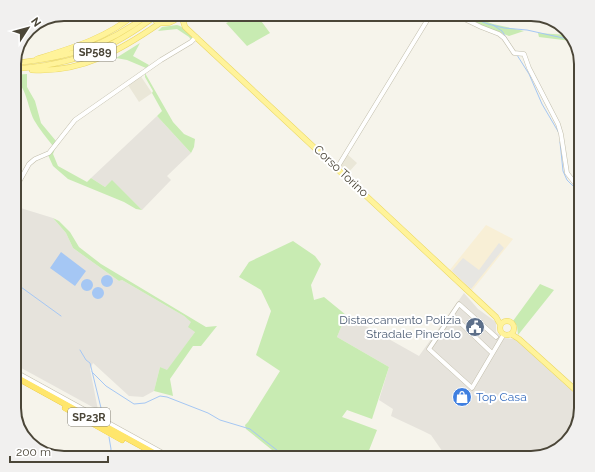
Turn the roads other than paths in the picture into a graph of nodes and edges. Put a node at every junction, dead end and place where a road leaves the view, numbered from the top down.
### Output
1 (125, 21) edge
2 (139, 21) edge
3 (148, 21) edge
4 (183, 21) edge
5 (427, 21) edge
6 (469, 21) edge
7 (158, 22) joint
8 (172, 22) joint
9 (185, 26) junction
10 (196, 37) junction
11 (21, 62) edge
12 (26, 62) junction
13 (21, 68) edge
14 (24, 68) junction
15 (337, 168) junction
16 (21, 178) edge
17 (574, 182) edge
18 (452, 315) junction
19 (502, 323) junction
20 (512, 332) junction
21 (504, 334) junction
22 (496, 337) dead end
23 (492, 353) junction
24 (21, 375) edge
25 (21, 380) edge
26 (21, 384) edge
27 (574, 389) edge
28 (143, 451) edge
29 (150, 451) edge
30 (159, 451) edge

1 - 12 main road
2 - 12 main road, SP589
3 - 14 main road, SP589
4 - 9 main road
5 - 15 street
6 - 17 street
7 - 8 main road
7 - 14 main road
8 - 9 main road
9 - 10 main road, Corso Torino
10 - 15 main road, Corso Torino
10 - 16 street
11 - 12 main road, SP589
13 - 14 main road, SP589
15 - 19 main road, Corso Torino
18 - 22 street
18 - 23 street
18 - 23 street
19 - 20 main road
19 - 21 main road
20 - 21 main road
20 - 27 main road
21 - 23 street
24 - 30 street
25 - 29 highway, SP23R
26 - 28 highway, SP23R

